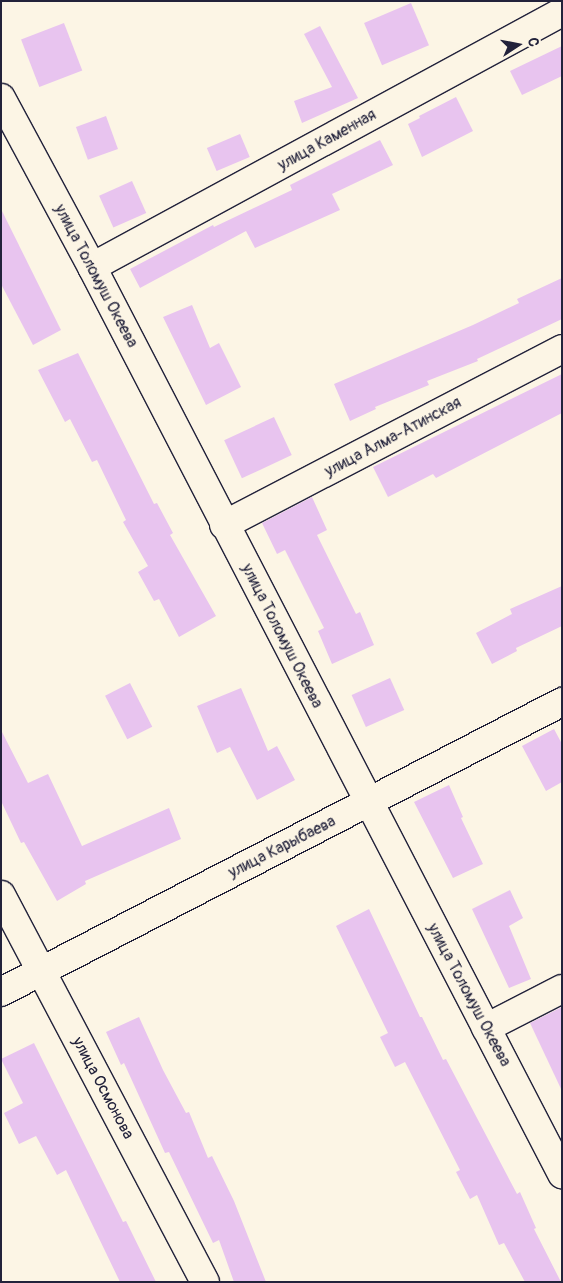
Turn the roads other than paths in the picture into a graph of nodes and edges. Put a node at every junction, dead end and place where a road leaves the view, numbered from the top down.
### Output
1 (562, 12) edge
2 (1, 98) edge
3 (92, 268) junction
4 (562, 349) edge
5 (224, 525) junction
6 (562, 702) edge
7 (368, 803) junction
8 (1, 895) edge
9 (41, 971) junction
10 (562, 989) edge
11 (1, 992) edge
12 (486, 1028) junction
13 (562, 1174) edge
14 (205, 1282) edge

1 - 3 street, улица Каменная
2 - 3 street, улица Толомуш Океева
3 - 5 street, улица Толомуш Океева
4 - 5 street, улица Алма-Атинская
5 - 7 street, улица Толомуш Океева
6 - 7 street, улица Карыбаева
7 - 9 street, улица Карыбаева
7 - 12 street, улица Толомуш Океева
8 - 9 street, улица Осмонова
9 - 11 street, улица Карыбаева
9 - 14 street, улица Осмонова
10 - 12 street
12 - 13 street, улица Толомуш Океева

